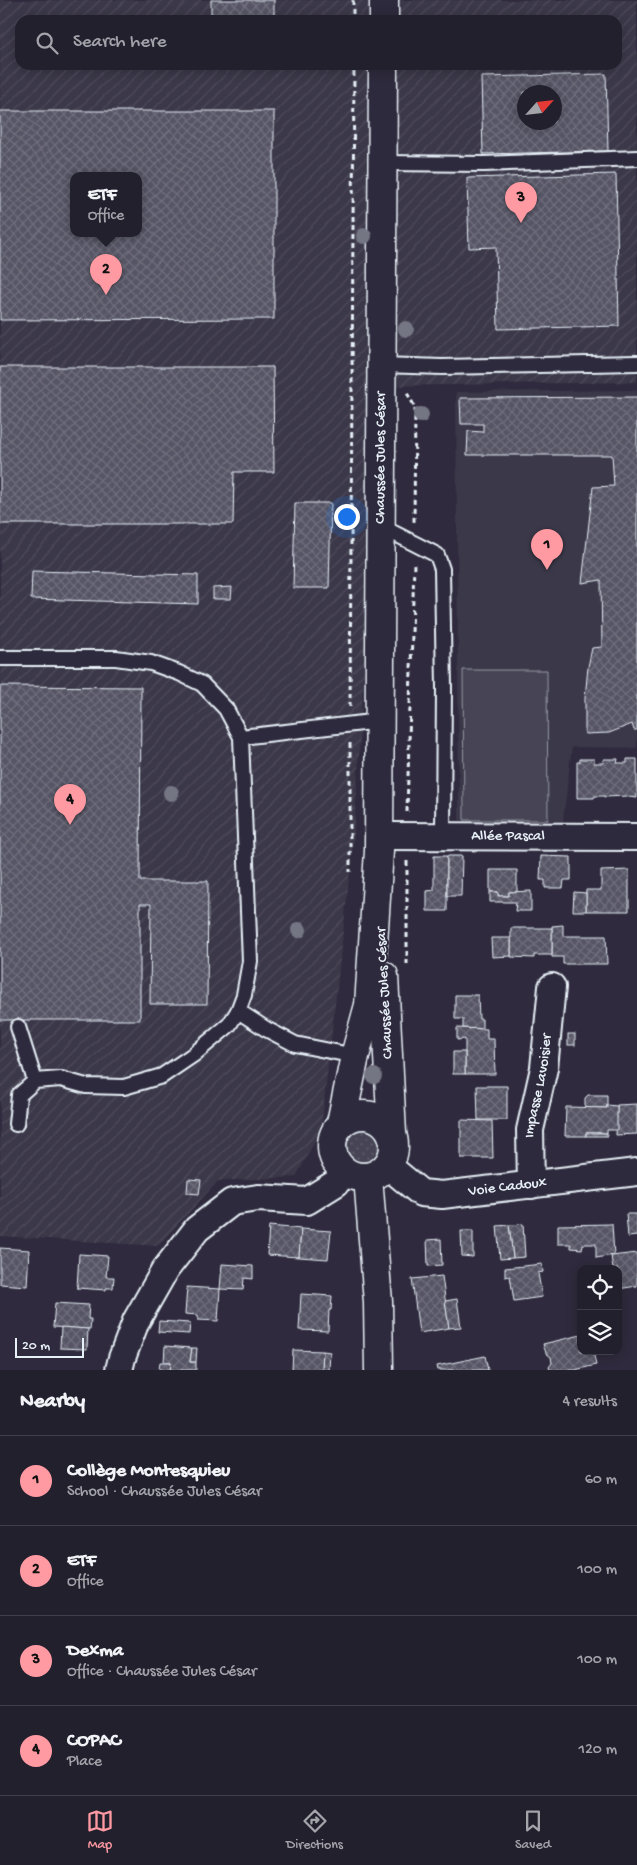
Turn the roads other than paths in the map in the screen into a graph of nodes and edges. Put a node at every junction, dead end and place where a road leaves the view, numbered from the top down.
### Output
1 (384, 0) edge
2 (384, 15) edge
3 (383, 70) edge
4 (637, 158) edge
5 (383, 163) junction
6 (637, 363) edge
7 (394, 365) junction
8 (380, 526) junction
9 (0, 658) edge
10 (380, 721) junction
11 (241, 737) junction
12 (443, 836) junction
13 (637, 837) edge
14 (379, 844) junction
15 (552, 987) dead end
16 (238, 1011) junction
17 (18, 1027) dead end
18 (355, 1056) junction
19 (35, 1081) junction
20 (342, 1123) junction
21 (16, 1124) dead end
22 (392, 1134) junction
23 (366, 1171) junction
24 (637, 1172) edge
25 (531, 1185) junction
26 (119, 1370) edge
27 (380, 1370) edge

1 - 2 street
3 - 5 street, Chaussée Jules César
4 - 5 lane
5 - 7 street, Chaussée Jules César
6 - 7 lane
7 - 8 street, Chaussée Jules César
8 - 10 street, Chaussée Jules César
8 - 12 lane
9 - 11 lane
10 - 11 lane
10 - 14 street, Chaussée Jules César
11 - 16 lane
12 - 13 street, Allée Pascal
12 - 14 street, Allée Pascal
14 - 18 street, Chaussée Jules César
14 - 22 street, Chaussée Jules César
15 - 25 street, Impasse Lavoisier
16 - 18 lane
16 - 19 lane
17 - 19 lane
18 - 20 street, Chaussée Jules César
19 - 21 lane
20 - 22 street
20 - 23 street
22 - 23 street
23 - 25 street, Voie Cadoux
23 - 26 street
23 - 27 street
24 - 25 street, Voie Cadoux

